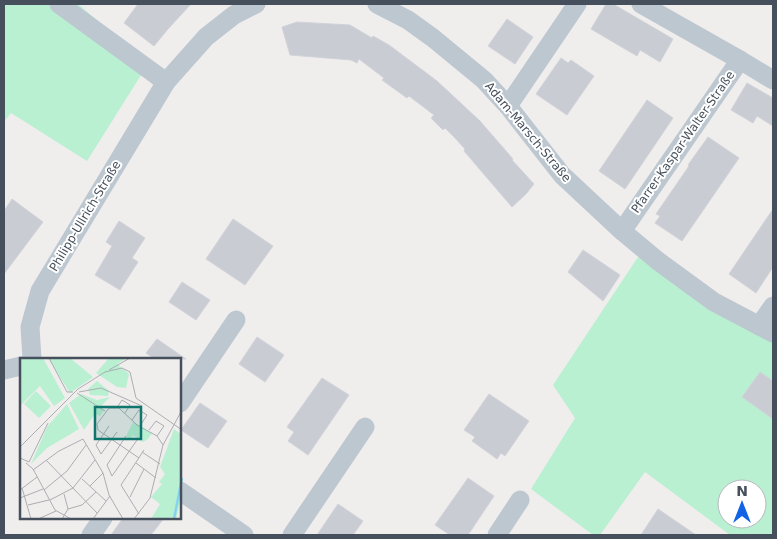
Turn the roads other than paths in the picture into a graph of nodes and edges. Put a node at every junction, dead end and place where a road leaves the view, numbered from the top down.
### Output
1 (59, 4) edge
2 (256, 4) edge
3 (379, 4) edge
4 (577, 4) edge
5 (641, 4) edge
6 (740, 60) junction
7 (773, 80) edge
8 (166, 82) junction
9 (508, 106) junction
10 (622, 231) junction
11 (773, 306) edge
12 (236, 320) dead end
13 (766, 330) edge
14 (32, 358) edge
15 (20, 366) edge
16 (4, 370) edge
17 (181, 402) edge
18 (365, 427) dead end
19 (181, 493) edge
20 (520, 500) dead end
21 (102, 519) edge
22 (91, 535) edge
23 (244, 535) edge
24 (292, 535) edge
25 (497, 535) edge

1 - 8 street
2 - 8 street
3 - 9 street, Adam-Marsch-Straße
4 - 9 street
5 - 6 street
6 - 7 street, Pfarrer-Kaspar-Walter-Straße
6 - 10 street, Pfarrer-Kaspar-Walter-Straße
8 - 14 street, Philipp-Ullrich-Straße
9 - 10 street, Adam-Marsch-Straße
10 - 13 street, Adam-Marsch-Straße
11 - 13 street
12 - 17 street
15 - 16 street
18 - 24 street
19 - 23 street
20 - 25 street
21 - 22 street

